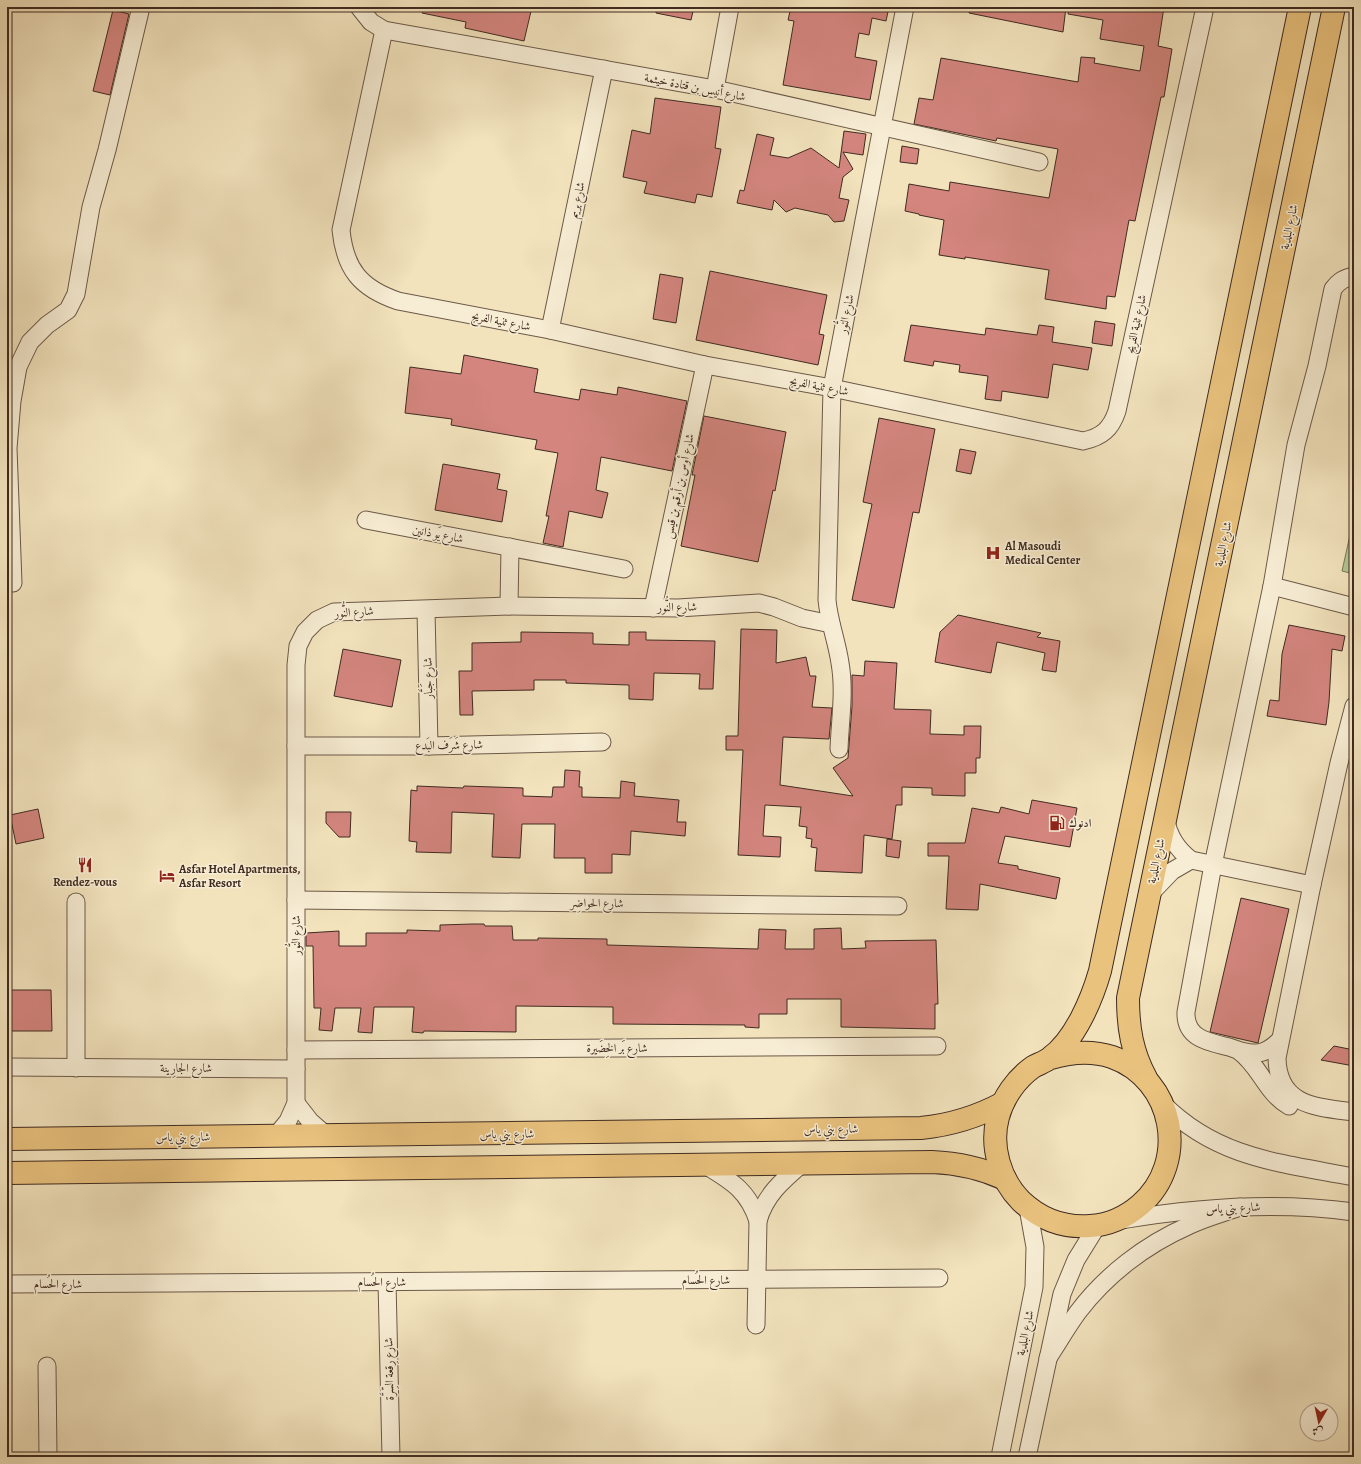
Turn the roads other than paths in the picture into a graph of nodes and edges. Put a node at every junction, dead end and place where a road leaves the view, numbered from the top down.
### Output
1 (141, 7) edge
2 (359, 7) edge
3 (730, 7) edge
4 (905, 7) edge
5 (1205, 7) edge
6 (1334, 7) edge
7 (1295, 13) edge
8 (384, 30) junction
9 (604, 69) junction
10 (715, 89) junction
11 (881, 127) junction
12 (1038, 162) dead end
13 (1354, 276) edge
14 (550, 330) junction
15 (705, 365) junction
16 (832, 388) junction
17 (366, 520) dead end
18 (510, 547) junction
19 (624, 569) dead end
20 (14, 583) dead end
21 (1272, 586) junction
22 (509, 606) junction
23 (1354, 607) edge
24 (653, 608) junction
25 (426, 610) junction
26 (831, 624) junction
27 (1354, 706) edge
28 (602, 742) dead end
29 (296, 746) junction
30 (429, 746) junction
31 (839, 749) dead end
32 (1165, 818) junction
33 (1191, 860) junction
34 (1213, 865) junction
35 (1312, 885) junction
36 (1149, 894) junction
37 (296, 900) junction
38 (76, 902) dead end
39 (898, 906) dead end
40 (1280, 1040) junction
41 (937, 1046) dead end
42 (296, 1050) junction
43 (1239, 1051) junction
44 (1051, 1058) junction
45 (7, 1067) edge
46 (76, 1068) junction
47 (296, 1069) junction
48 (1146, 1079) junction
49 (296, 1103) junction
50 (1003, 1103) junction
51 (1163, 1104) junction
52 (1335, 1110) junction
53 (1354, 1112) edge
54 (275, 1136) junction
55 (327, 1136) junction
56 (7, 1139) edge
57 (803, 1163) junction
58 (705, 1165) junction
59 (7, 1173) edge
60 (1354, 1177) edge
61 (1005, 1179) junction
62 (1240, 1207) junction
63 (1028, 1208) junction
64 (1354, 1212) edge
65 (758, 1221) junction
66 (1105, 1224) junction
67 (939, 1278) dead end
68 (757, 1279) junction
69 (387, 1282) junction
70 (7, 1284) edge
71 (756, 1325) dead end
72 (1048, 1358) junction
73 (47, 1366) dead end
74 (48, 1457) edge
75 (391, 1457) edge
76 (1000, 1457) edge
77 (1027, 1457) edge

1 - 20 street
2 - 8 street, شارع أنيس بن قتادة خيثمة
3 - 10 street
4 - 11 street, شارع النُّور
5 - 16 street, شارع ثنية الفريج
6 - 32 main road, شارع البلدية
7 - 44 main road
8 - 9 street, شارع أنيس بن قتادة خيثمة
8 - 14 street, شارع ثنية الفريج
9 - 10 street, شارع أنيس بن قتادة خيثمة
9 - 14 street, شارع بريم
10 - 11 street, شارع أنيس بن قتادة خيثمة
11 - 12 street, شارع أنيس بن قتادة خيثمة
11 - 16 street, شارع النُّور
13 - 21 street
14 - 15 street, شارع ثنية الفريج
15 - 16 street, شارع ثنية الفريج
15 - 24 street, شارع أوس بن أرقم بن قيس
16 - 26 street, شارع النُّور
17 - 18 street, شارع يَو ذانِين
18 - 19 street, شارع يَو ذانِين
18 - 22 street
21 - 23 street
21 - 34 street
22 - 24 street, شارع النُّور
22 - 25 street, شارع النُّور
24 - 26 street, شارع النُّور
25 - 29 street, شارع النُّور
25 - 30 street, شارع جَبَّار
26 - 31 street, شارع النُّور
27 - 35 street
28 - 30 street, شارع شَرَف البَدع
29 - 30 street, شارع شَرَف البَدع
29 - 37 street, شارع النُّور
32 - 33 street
32 - 36 main road, شارع البلدية
33 - 34 street
33 - 36 street
34 - 35 street
34 - 43 street
35 - 40 street
36 - 48 main road, شارع البلدية
37 - 39 street, شارع الحواضِر
37 - 42 street, شارع النُّور
38 - 46 street
40 - 43 street
40 - 52 street
41 - 42 street, شارع بَر الخِضَيرة
42 - 47 street, شارع النُّور
43 - 52 street
44 - 48 main road
44 - 50 main road
45 - 46 street, شارع الجارِينة
46 - 47 street, شارع الجارِينة
47 - 49 street, شارع النُّور
48 - 51 main road
49 - 54 street, شارع النُّور
49 - 55 street
50 - 55 main road, شارع بني ياس
50 - 61 main road
51 - 60 street
51 - 66 main road
52 - 53 street
54 - 55 main road, شارع بني ياس
54 - 56 main road, شارع بني ياس
57 - 58 main road
57 - 61 main road
57 - 65 street
58 - 59 main road
58 - 65 street
61 - 63 main road
62 - 64 street, شارع بني ياس
62 - 66 street, شارع بني ياس
62 - 72 street
63 - 66 main road
63 - 76 street, شارع البلدية
65 - 68 street
66 - 72 street
67 - 68 street, شارع الحُسام
68 - 69 street, شارع الحُسام
68 - 71 street
69 - 70 street, شارع الحُسام
69 - 75 street, شارع رِقعة السِّرَّة
72 - 77 street
73 - 74 street

